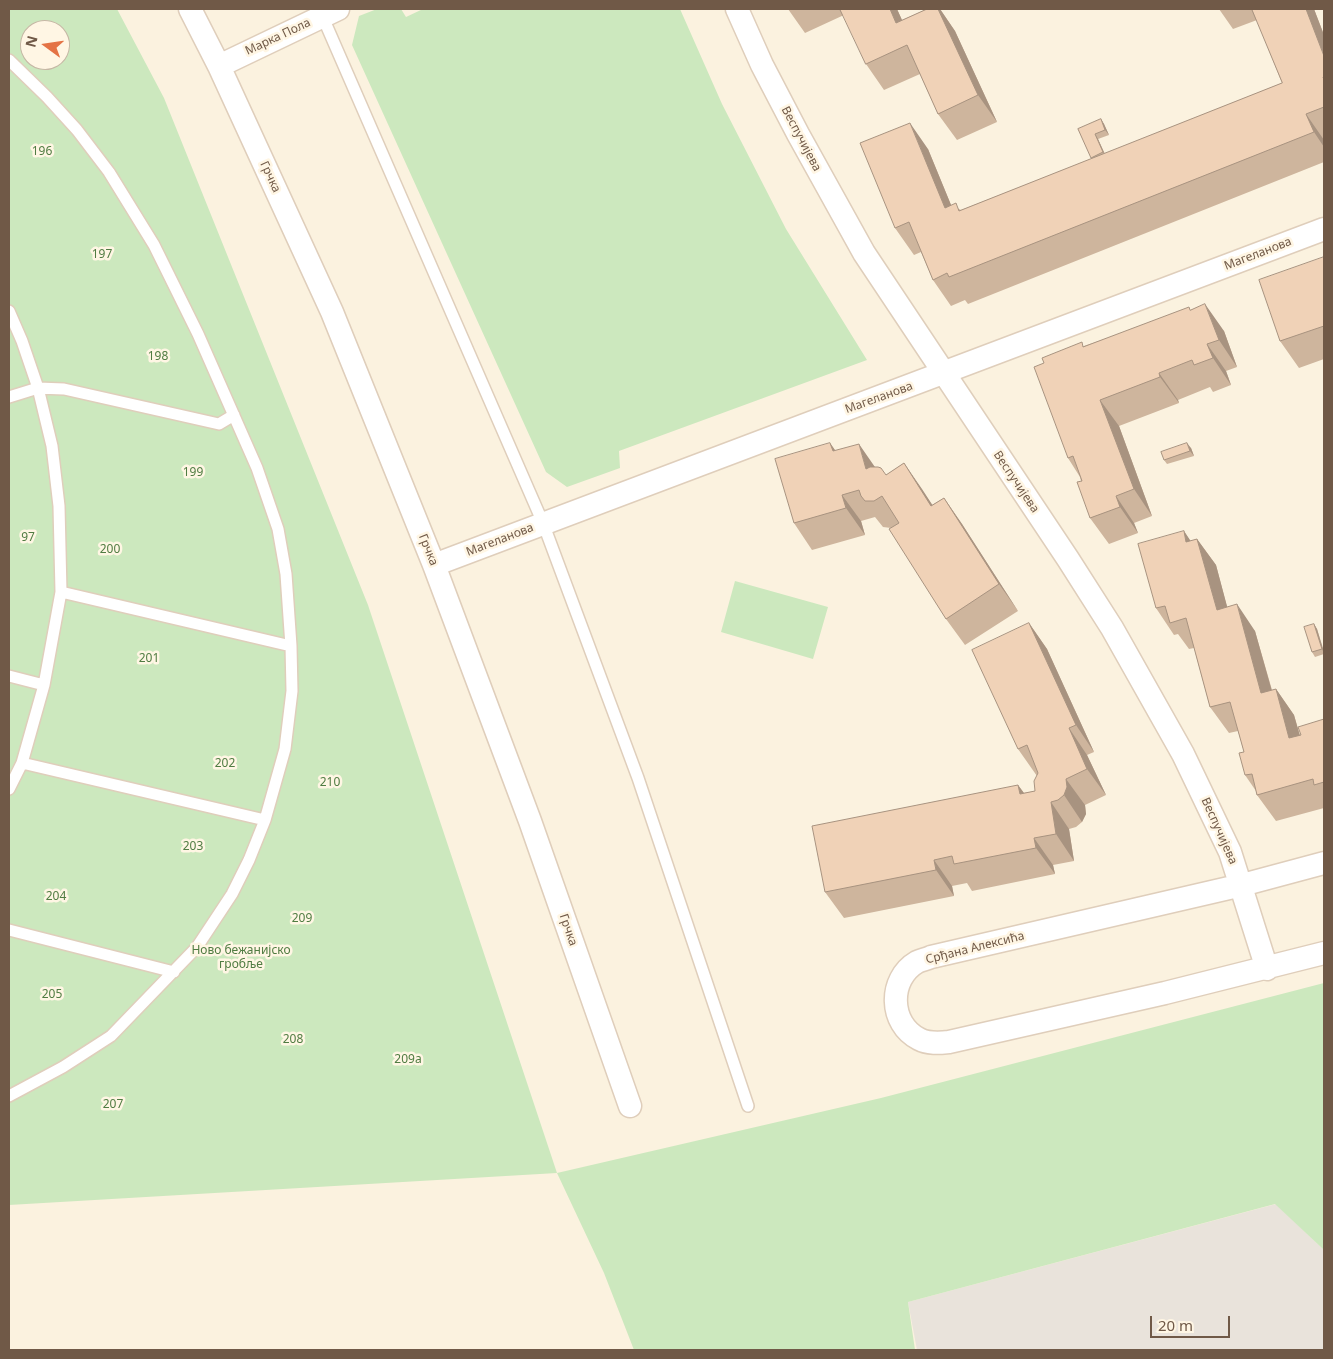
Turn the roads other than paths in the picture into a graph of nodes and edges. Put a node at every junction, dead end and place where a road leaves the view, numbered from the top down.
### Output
1 (190, 9) edge
2 (737, 9) edge
3 (327, 11) edge
4 (9, 60) edge
5 (219, 66) junction
6 (1324, 229) edge
7 (9, 311) edge
8 (943, 374) junction
9 (38, 388) junction
10 (9, 397) edge
11 (234, 415) junction
12 (543, 523) junction
13 (434, 565) junction
14 (61, 592) junction
15 (291, 646) junction
16 (9, 676) edge
17 (44, 685) junction
18 (22, 763) junction
19 (9, 789) edge
20 (265, 820) junction
21 (1324, 863) edge
22 (1242, 885) junction
23 (9, 930) edge
24 (1324, 953) edge
25 (1267, 969) junction
26 (174, 972) junction
27 (9, 1096) edge
28 (630, 1106) dead end
29 (748, 1106) dead end

1 - 5 street, Грчка
2 - 8 street, Веспучијева
3 - 5 street, Марка Пола
3 - 12 lane
4 - 11 lane
5 - 13 street, Грчка
6 - 8 street, Магеланова
7 - 9 lane
8 - 12 street, Магеланова
8 - 22 street, Веспучијева
9 - 10 lane
9 - 11 lane
9 - 14 lane
11 - 15 lane
12 - 13 street, Магеланова
12 - 29 lane
13 - 28 street, Грчка
14 - 15 lane
14 - 17 lane
15 - 20 lane
16 - 17 lane
17 - 18 lane
18 - 19 lane
18 - 20 lane
20 - 26 lane
21 - 22 street, Срђана Алексића
22 - 25 street, Веспучијева
22 - 25 street, Срђана Алексића
23 - 26 lane
24 - 25 street, Срђана Алексића
26 - 27 lane

